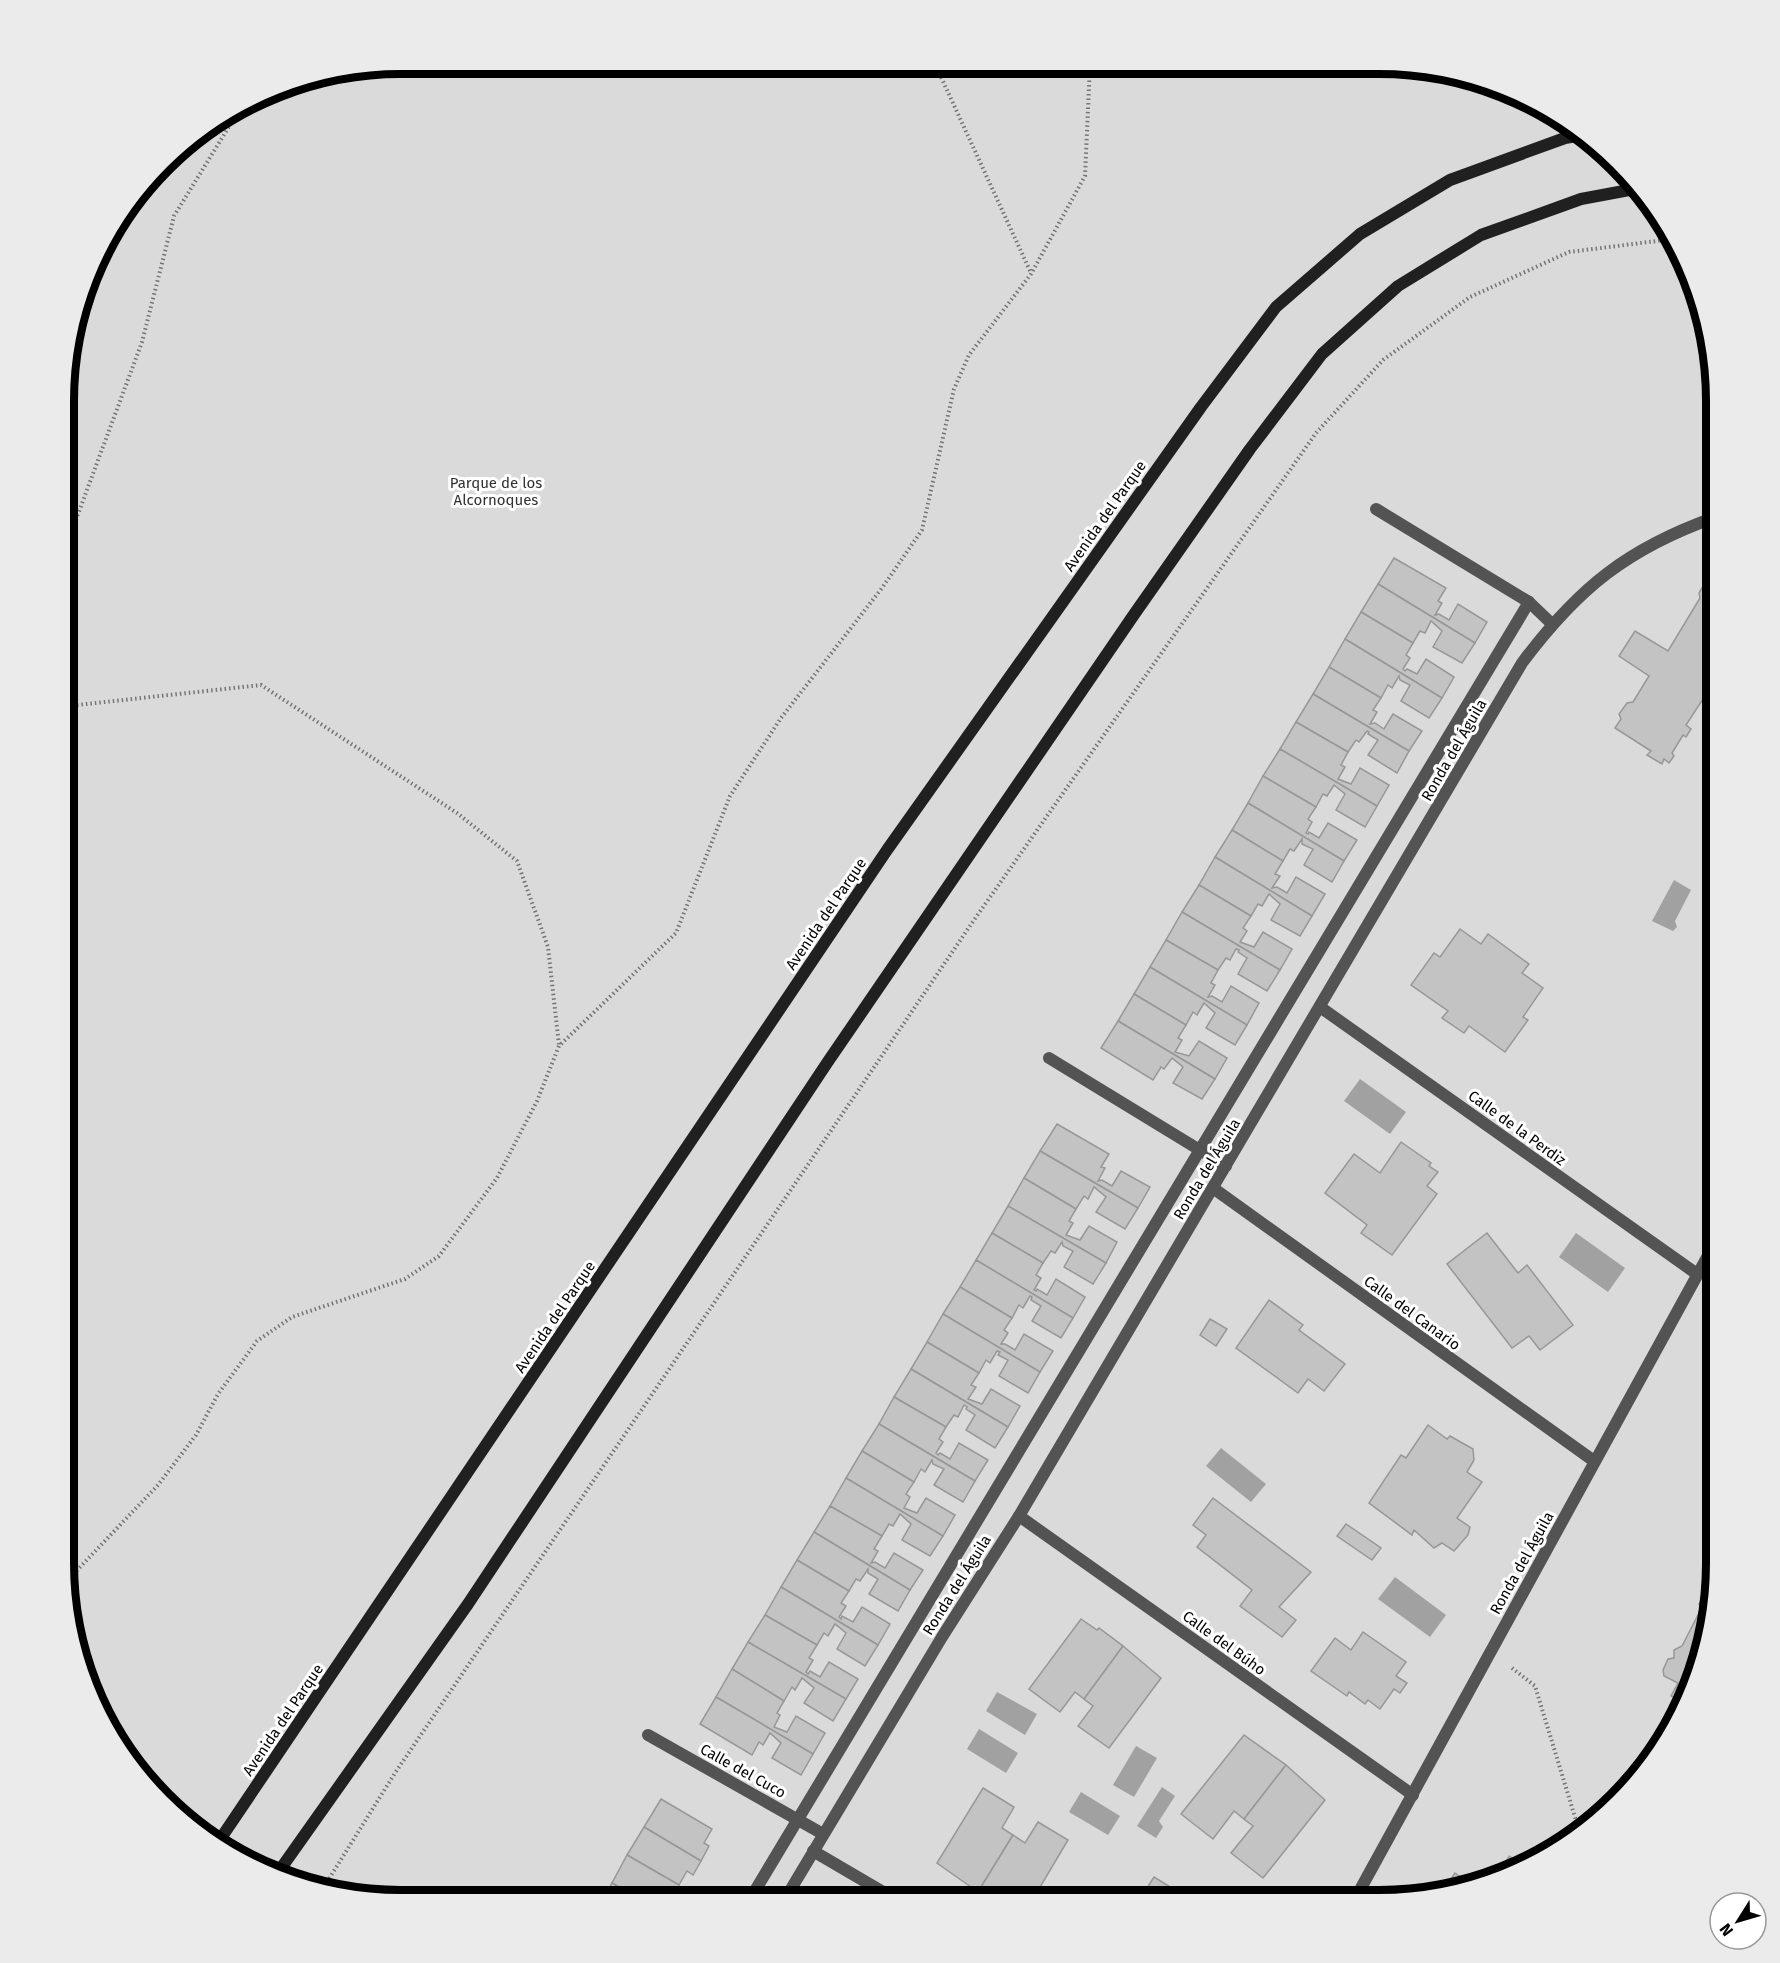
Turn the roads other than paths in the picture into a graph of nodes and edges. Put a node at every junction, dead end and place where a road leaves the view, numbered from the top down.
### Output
1 (1573, 137) edge
2 (1629, 190) edge
3 (1376, 509) dead end
4 (1706, 521) edge
5 (1529, 602) junction
6 (1551, 624) junction
7 (1320, 1006) junction
8 (1049, 1058) dead end
9 (1198, 1150) junction
10 (1226, 1166) junction
11 (1213, 1188) junction
12 (1706, 1258) edge
13 (1697, 1274) junction
14 (1594, 1461) junction
15 (1018, 1516) junction
16 (648, 1735) dead end
17 (1413, 1795) junction
18 (797, 1819) junction
19 (824, 1834) junction
20 (223, 1836) edge
21 (813, 1851) junction
22 (282, 1867) edge
23 (755, 1890) edge
24 (790, 1890) edge
25 (880, 1890) edge
26 (1359, 1890) edge

1 - 20 street, Avenida del Parque
2 - 22 street
3 - 5 street
4 - 6 street, Ronda del Águila
5 - 6 street
5 - 9 street
6 - 7 street, Ronda del Águila
7 - 10 street, Ronda del Águila
7 - 13 street, Calle de la Perdiz
8 - 9 street
9 - 10 street
9 - 18 street
10 - 11 street, Ronda del Águila
11 - 14 street, Calle del Canario
11 - 15 street, Ronda del Águila
12 - 13 street, Ronda del Águila
13 - 14 street, Ronda del Águila
14 - 17 street, Ronda del Águila
15 - 17 street, Calle del Búho
15 - 19 street, Ronda del Águila
16 - 18 street, Calle del Cuco
17 - 26 street, Ronda del Águila
18 - 19 street, Calle del Cuco
18 - 23 street
19 - 21 street, Ronda del Águila
21 - 24 street, Ronda del Águila
21 - 25 street

